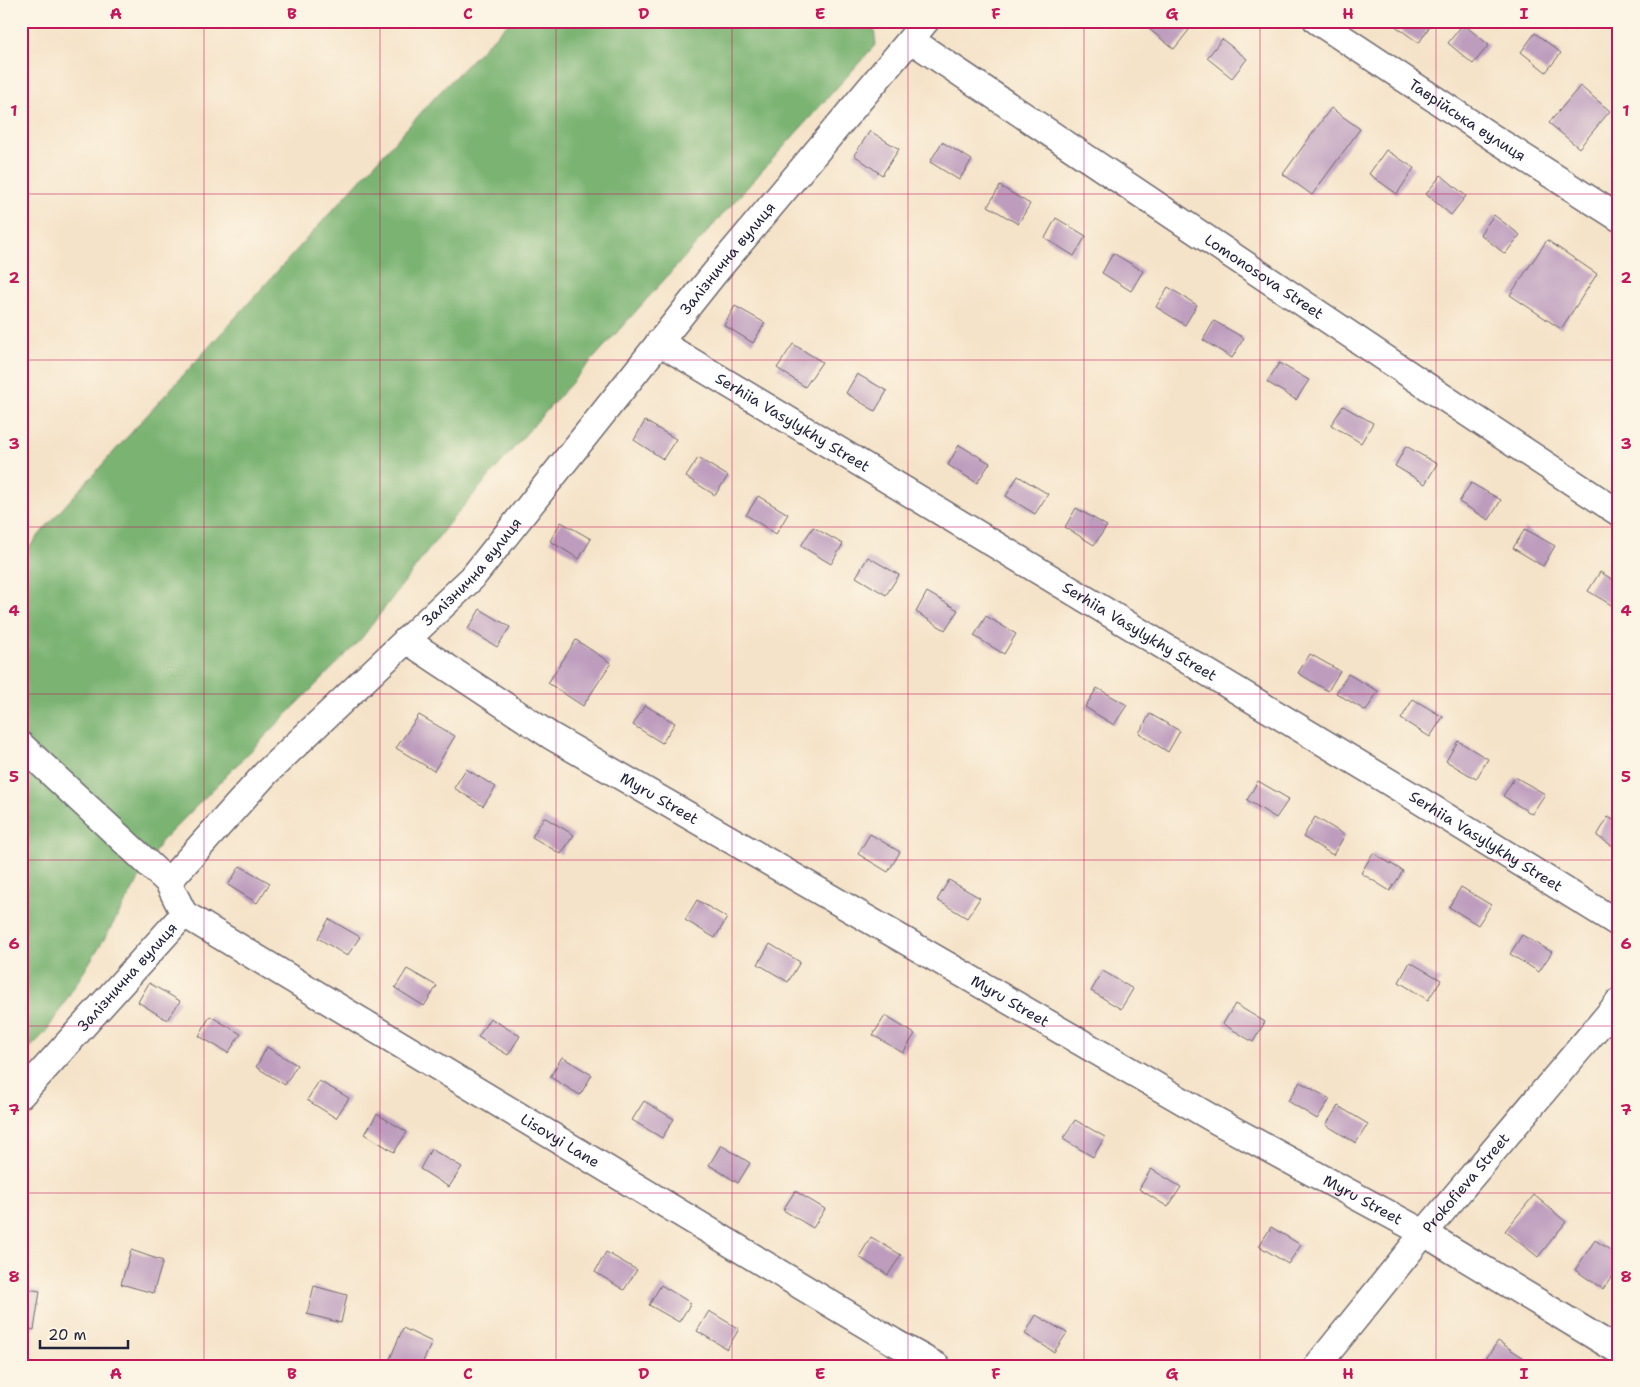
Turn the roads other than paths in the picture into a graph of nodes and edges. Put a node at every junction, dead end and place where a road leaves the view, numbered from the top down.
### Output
1 (1317, 21) edge
2 (918, 30) edge
3 (1619, 218) edge
4 (659, 342) junction
5 (1619, 513) edge
6 (406, 640) junction
7 (21, 745) edge
8 (168, 882) junction
9 (184, 914) junction
10 (1619, 924) edge
11 (1619, 1002) edge
12 (21, 1095) edge
13 (1424, 1233) junction
14 (1619, 1350) edge
15 (936, 1366) edge
16 (1317, 1366) edge

1 - 3 street, Таврійська вулиця
2 - 4 street, Залізнична вулиця
2 - 5 street, Lomonosova Street
4 - 6 street, Залізнична вулиця
4 - 10 street, Serhiia Vasylykhy Street
6 - 8 street, Залізнична вулиця
6 - 13 street, Myru Street
7 - 8 street
8 - 9 street, Залізнична вулиця
9 - 12 street, Залізнична вулиця
9 - 15 street, Lisovyi Lane
11 - 13 street, Prokofieva Street
13 - 14 street, Myru Street
13 - 16 street, Prokofieva Street

